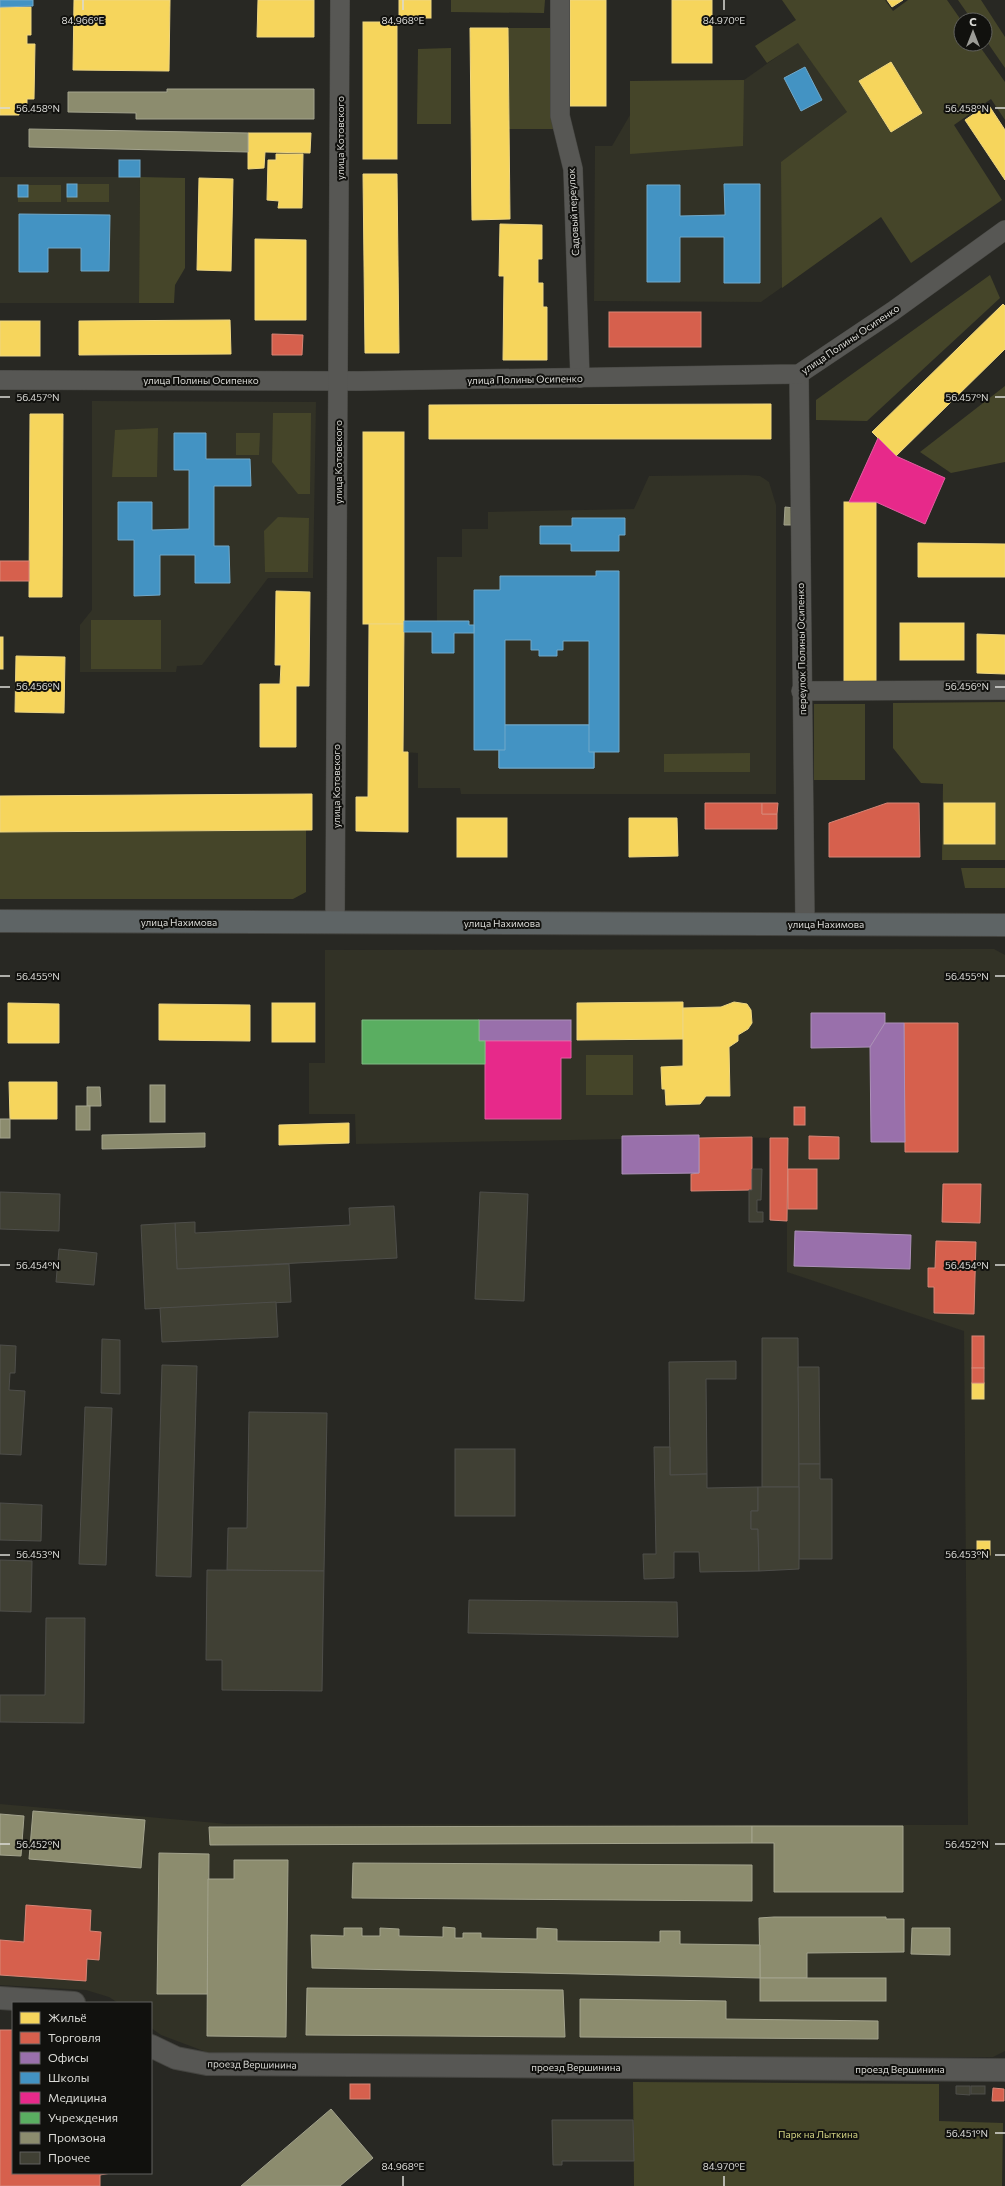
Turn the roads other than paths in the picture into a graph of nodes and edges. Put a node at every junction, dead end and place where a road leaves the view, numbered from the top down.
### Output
1 (340, 0) edge
2 (560, 0) edge
3 (1005, 230) edge
4 (799, 374) junction
5 (580, 378) junction
6 (0, 380) edge
7 (338, 381) junction
8 (1005, 690) edge
9 (802, 691) junction
10 (0, 921) edge
11 (335, 923) junction
12 (805, 924) junction
13 (1005, 925) edge
14 (0, 1998) edge
15 (59, 2002) edge
16 (152, 2046) edge
17 (1005, 2070) edge

1 - 7 street, улица Котовского
2 - 5 street, Садовый переулок
3 - 4 street, улица Полины Осипенко
4 - 5 street, улица Полины Осипенко
4 - 9 street, переулок Полины Осипенко
5 - 7 street, улица Полины Осипенко
6 - 7 street, улица Полины Осипенко
7 - 11 street, улица Котовского
8 - 9 street
9 - 12 street, переулок Полины Осипенко
10 - 11 main road, улица Нахимова
11 - 12 main road, улица Нахимова
12 - 13 main road, улица Нахимова
14 - 15 street
16 - 17 street, проезд Вершинина

